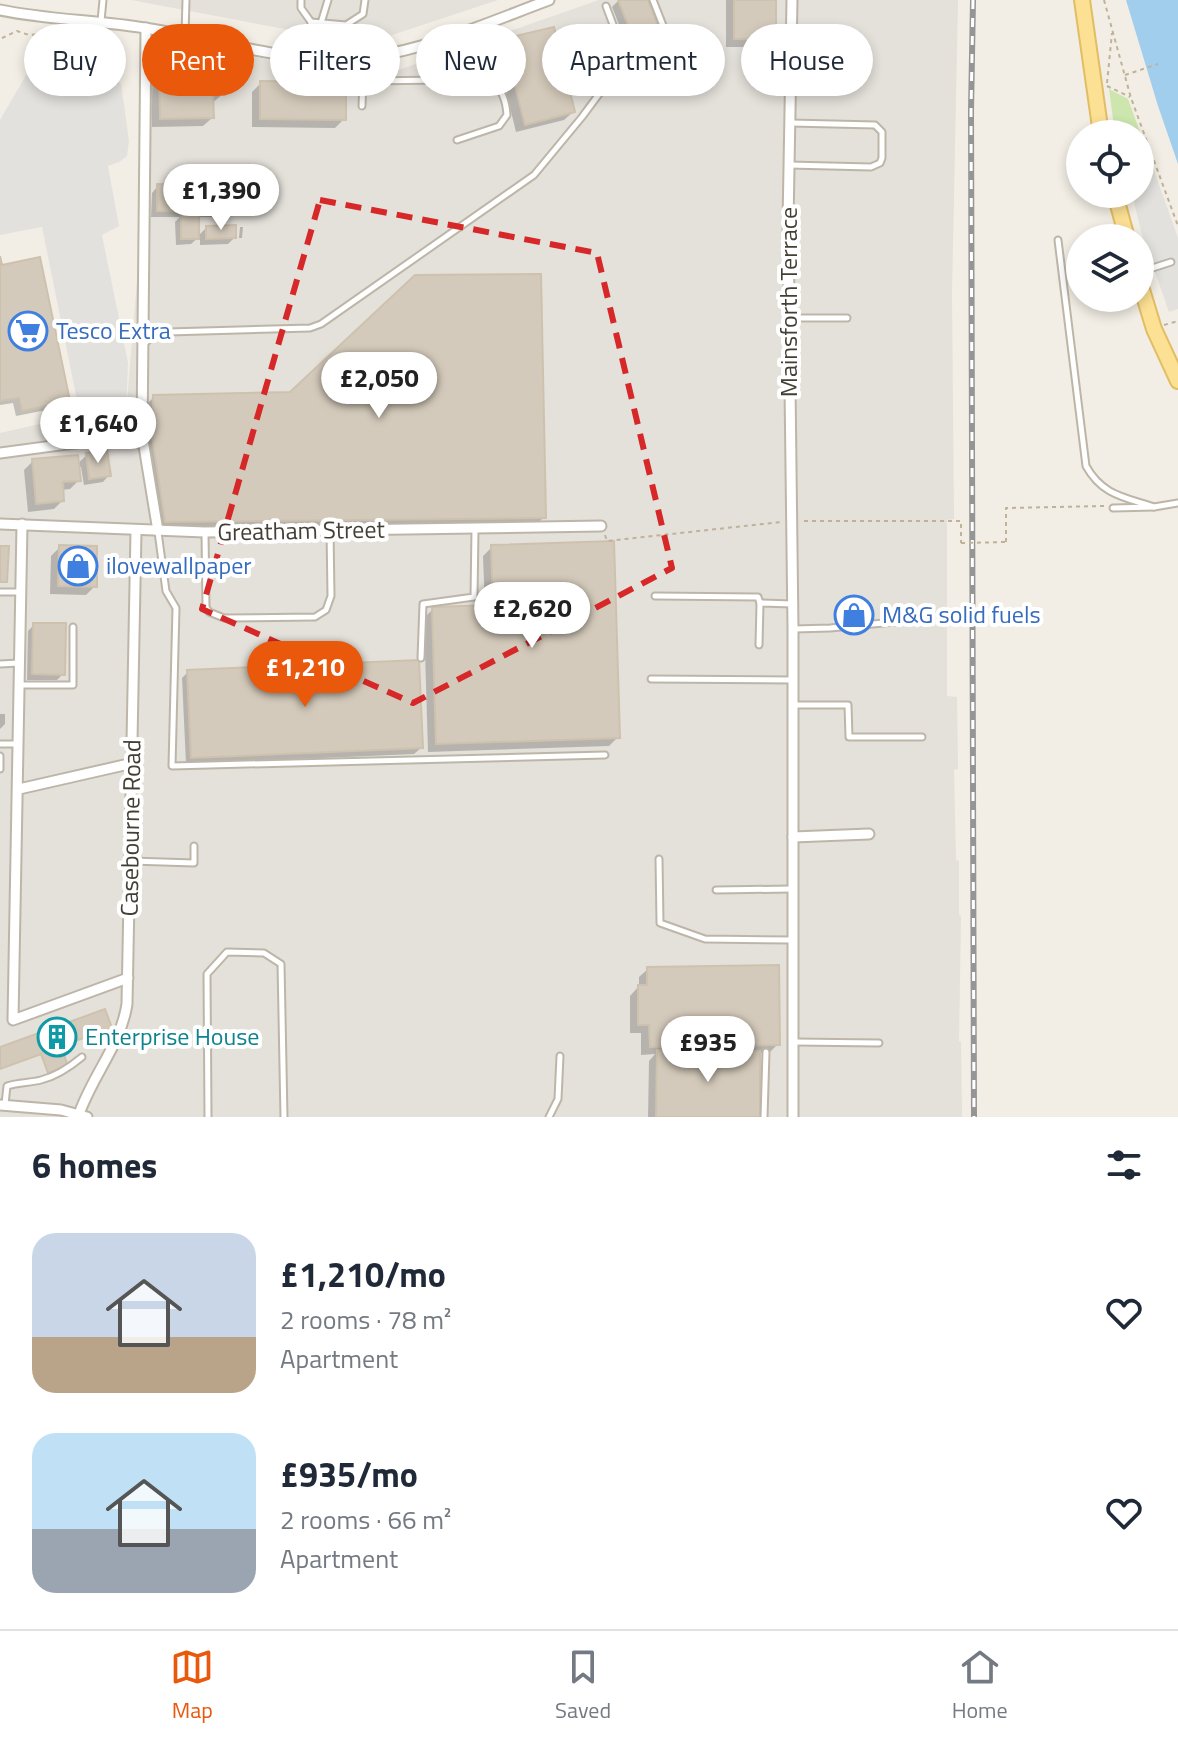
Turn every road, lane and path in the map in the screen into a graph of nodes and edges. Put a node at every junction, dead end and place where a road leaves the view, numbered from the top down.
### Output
1 (103, 0) edge
2 (186, 0) edge
3 (301, 0) edge
4 (328, 0) edge
5 (365, 0) edge
6 (549, 0) edge
7 (792, 0) edge
8 (1104, 0) edge
9 (656, 1) edge
10 (1076, 2) edge
11 (529, 4) edge
12 (606, 6) dead end
13 (0, 10) edge
14 (101, 22) junction
15 (311, 22) joint
16 (321, 23) junction
17 (185, 24) edge
18 (477, 24) edge
19 (663, 24) edge
20 (142, 27) edge
21 (1112, 32) junction
22 (24, 33) edge
23 (2, 38) dead end
24 (1119, 60) junction
25 (1109, 62) junction
26 (1158, 64) dead end
27 (1101, 74) dead end
28 (1124, 75) junction
29 (416, 80) edge
30 (1100, 87) junction
31 (145, 96) edge
32 (504, 96) edge
33 (1131, 98) junction
34 (362, 106) dead end
35 (1101, 120) edge
36 (790, 123) junction
37 (457, 140) dead end
38 (789, 165) junction
39 (1178, 226) edge
40 (1058, 240) dead end
41 (1171, 262) dead end
42 (1154, 267) edge
43 (1149, 312) edge
44 (789, 318) junction
45 (847, 318) dead end
46 (1178, 321) edge
47 (1163, 326) dead end
48 (143, 345) junction
49 (1178, 381) edge
50 (142, 434) junction
51 (0, 453) edge
52 (1178, 503) edge
53 (1154, 507) junction
54 (1113, 508) joint
55 (791, 520) junction
56 (0, 524) edge
57 (22, 524) junction
58 (601, 526) joint
59 (475, 528) junction
60 (330, 530) junction
61 (136, 531) junction
62 (158, 531) junction
63 (205, 532) junction
64 (0, 592) edge
65 (21, 592) junction
66 (655, 596) dead end
67 (760, 603) junction
68 (793, 604) junction
69 (926, 619) dead end
70 (73, 627) dead end
71 (793, 629) junction
72 (759, 645) dead end
73 (421, 658) dead end
74 (20, 663) junction
75 (0, 664) edge
76 (651, 679) dead end
77 (793, 680) junction
78 (20, 685) junction
79 (793, 705) junction
80 (922, 737) dead end
81 (0, 744) edge
82 (19, 744) junction
83 (605, 755) dead end
84 (0, 756) edge
85 (133, 763) junction
86 (0, 769) edge
87 (19, 789) junction
88 (869, 834) dead end
89 (793, 837) junction
90 (194, 846) dead end
91 (659, 859) dead end
92 (131, 861) junction
93 (793, 889) junction
94 (716, 890) dead end
95 (793, 940) junction
96 (128, 978) junction
97 (793, 1042) junction
98 (879, 1043) dead end
99 (766, 1052) dead end
100 (560, 1056) dead end
101 (82, 1057) dead end
102 (4, 1086) edge
103 (3, 1105) edge
104 (81, 1116) edge
105 (208, 1117) edge
106 (284, 1117) edge
107 (549, 1117) edge
108 (764, 1117) edge
109 (793, 1117) edge

1 - 14 lane
2 - 17 lane
3 - 15 lane
4 - 16 lane
5 - 16 lane
6 - 11 street
7 - 36 street, Mainsforth Terrace
8 - 21 path
9 - 19 lane
10 - 30 main road
11 - 18 street
12 - 48 lane
13 - 14 street
14 - 20 street
15 - 16 lane
21 - 24 path
21 - 25 path
22 - 23 path
24 - 25 path
24 - 28 path
25 - 30 path
26 - 28 path
27 - 30 path
28 - 33 path
29 - 34 lane
30 - 33 path
30 - 35 main road
31 - 48 street
32 - 37 lane
33 - 39 path
36 - 38 street, Mainsforth Terrace
36 - 38 lane
38 - 44 street, Mainsforth Terrace
40 - 53 lane
41 - 42 lane
43 - 49 main road
44 - 45 lane
44 - 55 street, Mainsforth Terrace
46 - 47 path
48 - 50 street
50 - 51 street
50 - 62 street
52 - 53 lane
53 - 54 lane
54 - 55 path, bridge
55 - 58 path
55 - 68 street, Mainsforth Terrace
56 - 57 street, Greatham Street
57 - 61 street, Greatham Street
57 - 65 street
58 - 59 street, Greatham Street
59 - 60 street, Greatham Street
59 - 73 lane
60 - 63 street, Greatham Street
60 - 63 lane
61 - 62 street, Greatham Street
61 - 85 street, Casebourne Road
62 - 63 street, Greatham Street
62 - 83 lane
64 - 65 lane
65 - 74 street
66 - 67 lane
67 - 68 lane
67 - 72 lane
68 - 71 street, Mainsforth Terrace
69 - 71 lane
70 - 78 lane
71 - 77 street, Mainsforth Terrace
74 - 75 lane
74 - 78 street
76 - 77 lane
77 - 79 street, Mainsforth Terrace
78 - 82 street
79 - 80 lane
79 - 89 street, Mainsforth Terrace
81 - 82 lane
82 - 87 street
84 - 86 lane
85 - 87 street
85 - 92 street, Casebourne Road
87 - 96 street
88 - 89 street
89 - 93 street, Mainsforth Terrace
90 - 92 lane
91 - 95 lane
92 - 96 street, Casebourne Road
93 - 94 lane
93 - 95 street, Mainsforth Terrace
95 - 97 street, Mainsforth Terrace
96 - 104 street, Casebourne Road
97 - 98 lane
97 - 109 street, Mainsforth Terrace
99 - 108 lane
100 - 107 lane
101 - 102 lane
102 - 103 lane
103 - 104 street
105 - 106 lane

